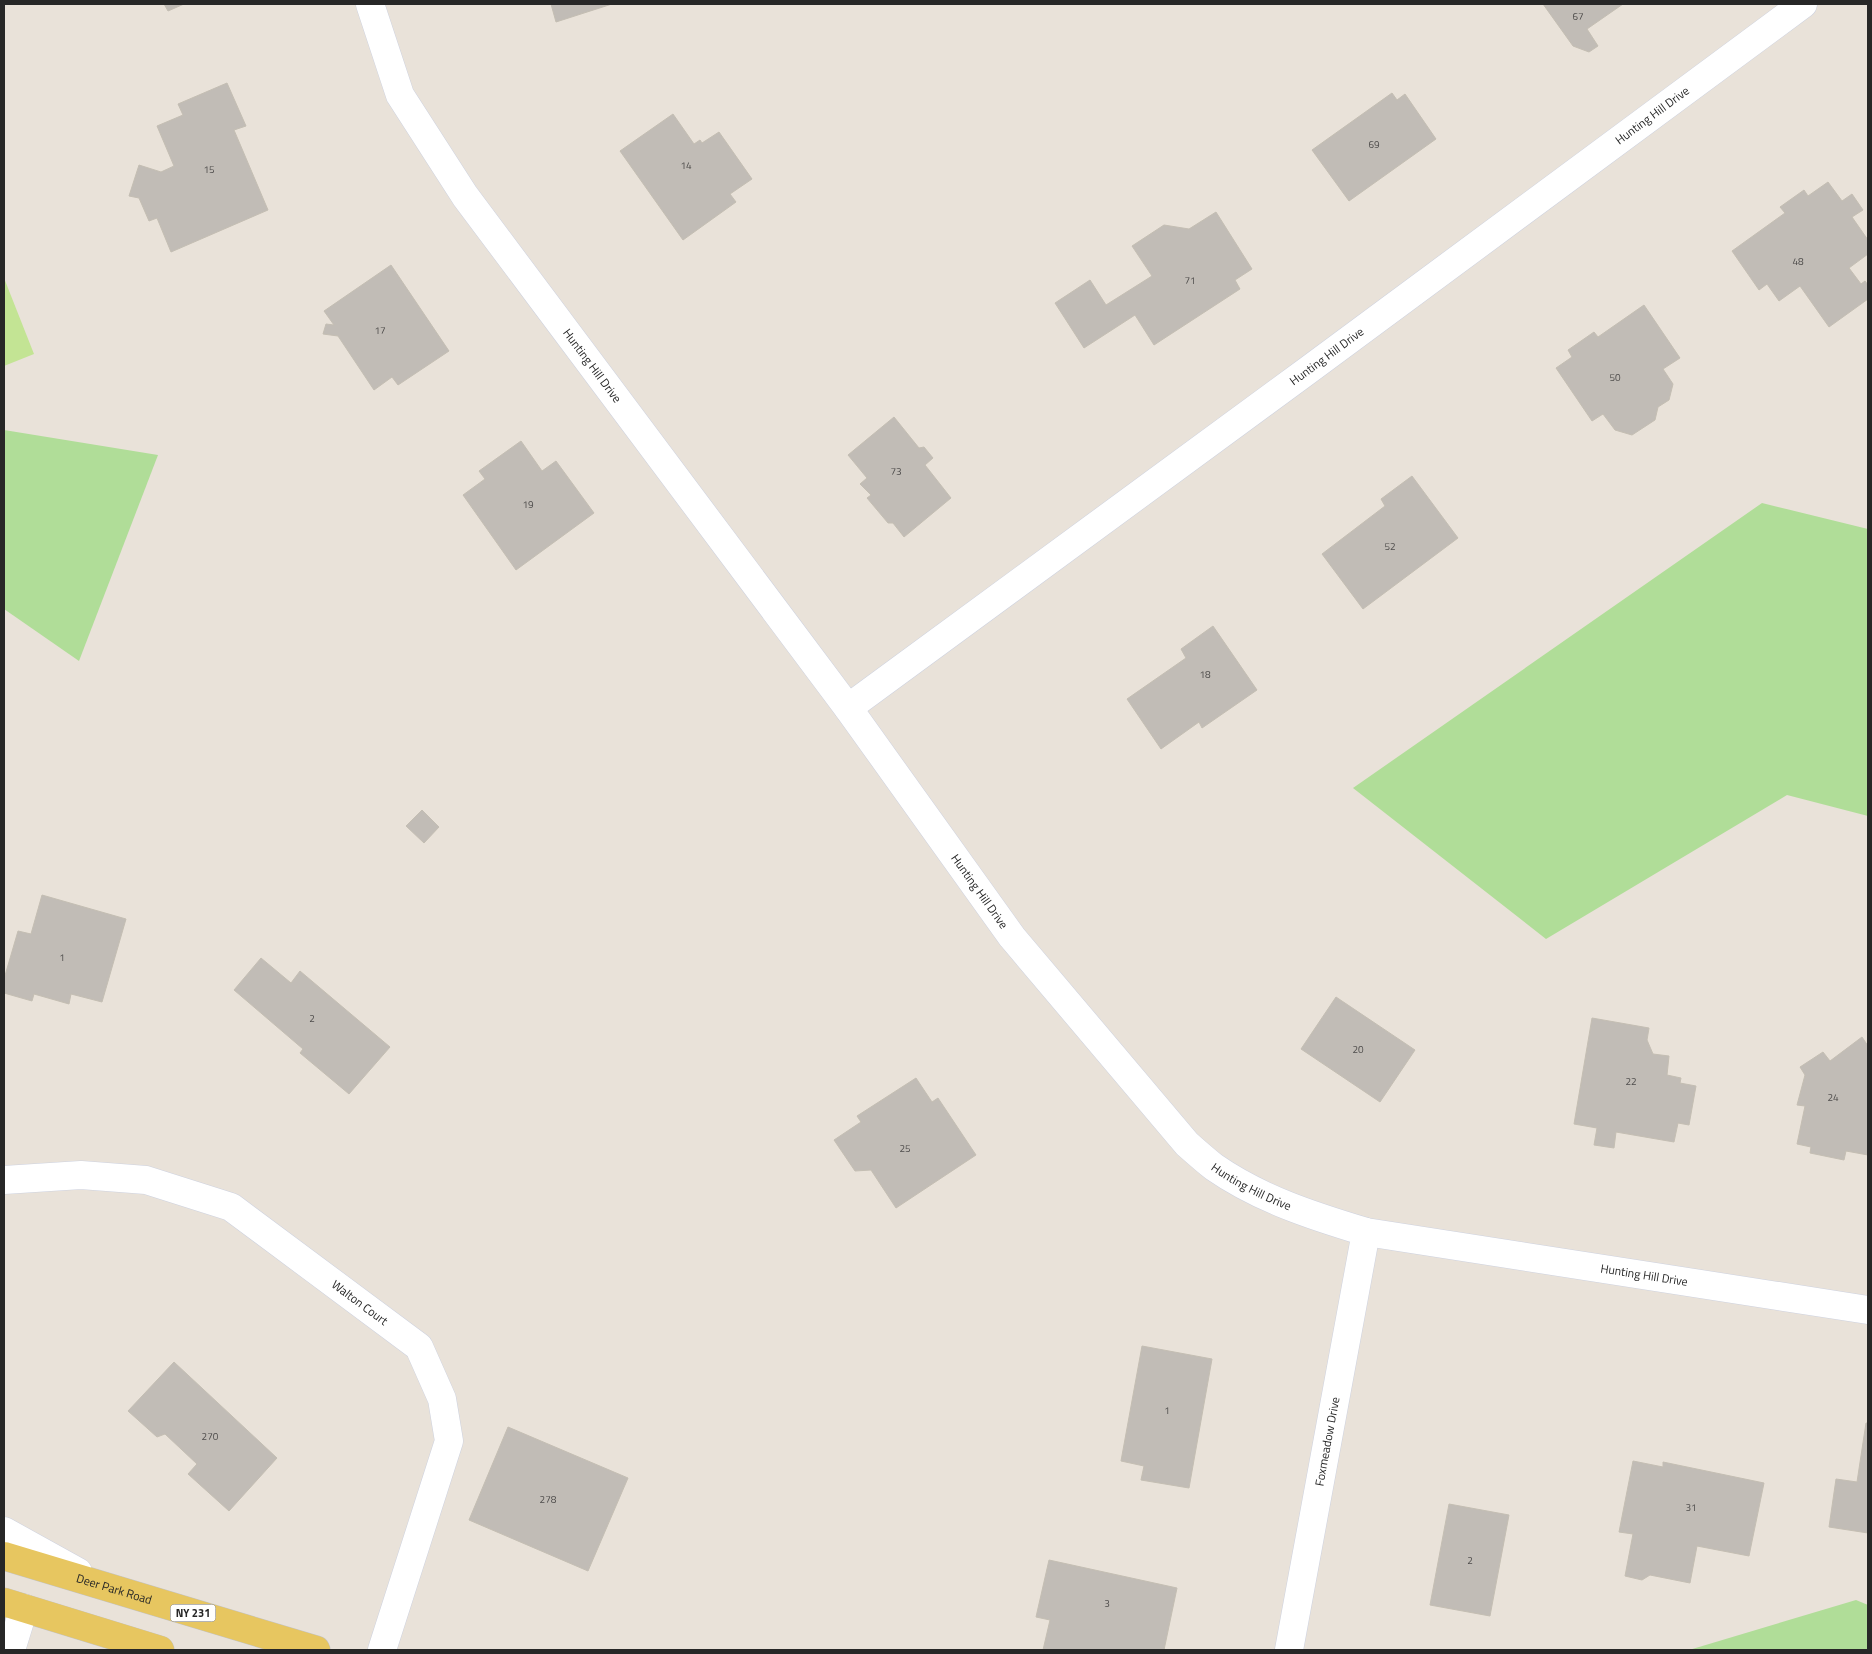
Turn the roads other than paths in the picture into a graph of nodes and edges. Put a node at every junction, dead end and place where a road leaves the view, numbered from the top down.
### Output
1 (370, 4) edge
2 (1802, 4) edge
3 (848, 708) junction
4 (4, 1180) edge
5 (1366, 1232) junction
6 (1868, 1310) edge
7 (4, 1531) edge
8 (4, 1556) edge
9 (104, 1586) junction
10 (14, 1605) edge
11 (11, 1650) edge
12 (160, 1650) edge
13 (316, 1650) edge
14 (382, 1650) edge
15 (1290, 1650) edge

1 - 3 street, Hunting Hill Drive
2 - 3 street, Hunting Hill Drive
3 - 5 street, Hunting Hill Drive
4 - 14 street, Walton Court
5 - 6 street, Hunting Hill Drive
5 - 15 street, Foxmeadow Drive
7 - 9 street
8 - 9 main road, Deer Park Road / NY 231
9 - 13 main road, Deer Park Road / NY 231
10 - 11 street
10 - 12 main road

